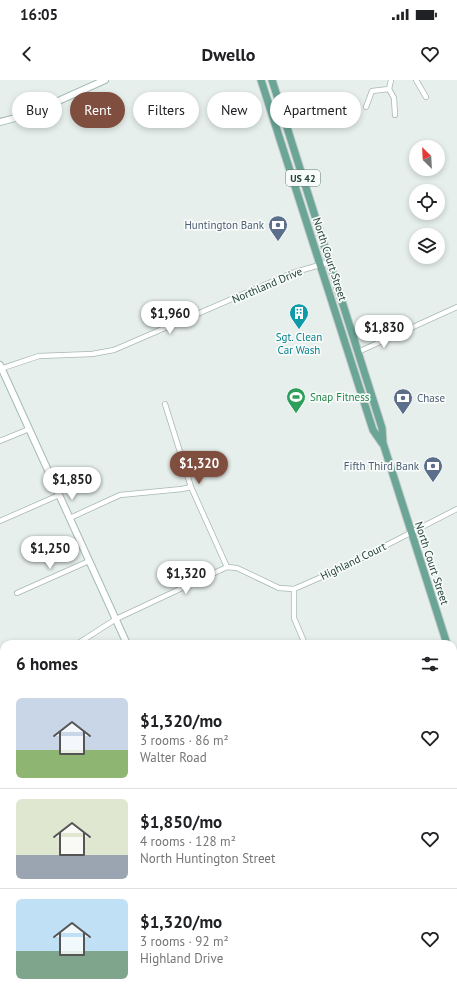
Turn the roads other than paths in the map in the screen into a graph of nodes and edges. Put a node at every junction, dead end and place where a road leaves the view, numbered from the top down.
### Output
1 (105, 80) edge
2 (261, 80) edge
3 (272, 80) edge
4 (391, 80) edge
5 (416, 80) edge
6 (389, 89) junction
7 (426, 97) dead end
8 (366, 107) dead end
9 (395, 115) dead end
10 (0, 122) edge
11 (330, 262) junction
12 (320, 264) junction
13 (457, 307) edge
14 (358, 352) junction
15 (0, 367) edge
16 (165, 404) dead end
17 (29, 429) junction
18 (0, 442) edge
19 (383, 443) junction
20 (191, 487) junction
21 (59, 495) junction
22 (457, 509) edge
23 (70, 518) junction
24 (0, 521) edge
25 (411, 532) junction
26 (89, 561) junction
27 (227, 567) junction
28 (294, 589) junction
29 (17, 593) dead end
30 (116, 619) junction
31 (84, 640) edge
32 (125, 640) edge
33 (303, 640) edge
34 (445, 640) edge

1 - 10 street
2 - 12 main road, North Court Street / US 42
3 - 11 main road, North Court Street / US 42
4 - 6 street
5 - 7 street
6 - 8 street
6 - 9 street
11 - 12 street, Northland Drive
11 - 14 main road, North Court Street / US 42
12 - 15 street, Northland Drive
12 - 19 main road, North Court Street / US 42
13 - 14 street
14 - 19 main road, North Court Street / US 42
15 - 17 street
16 - 20 street
17 - 18 street
17 - 21 street
19 - 25 main road, North Court Street / US 42
20 - 23 street
20 - 27 street
21 - 23 street
21 - 24 street
22 - 25 street, Highland Court
23 - 26 street
25 - 28 street, Highland Court
25 - 34 main road, North Court Street / US 42
26 - 29 street
26 - 30 street
27 - 28 street
27 - 30 street
28 - 33 street
30 - 31 street
30 - 32 street

